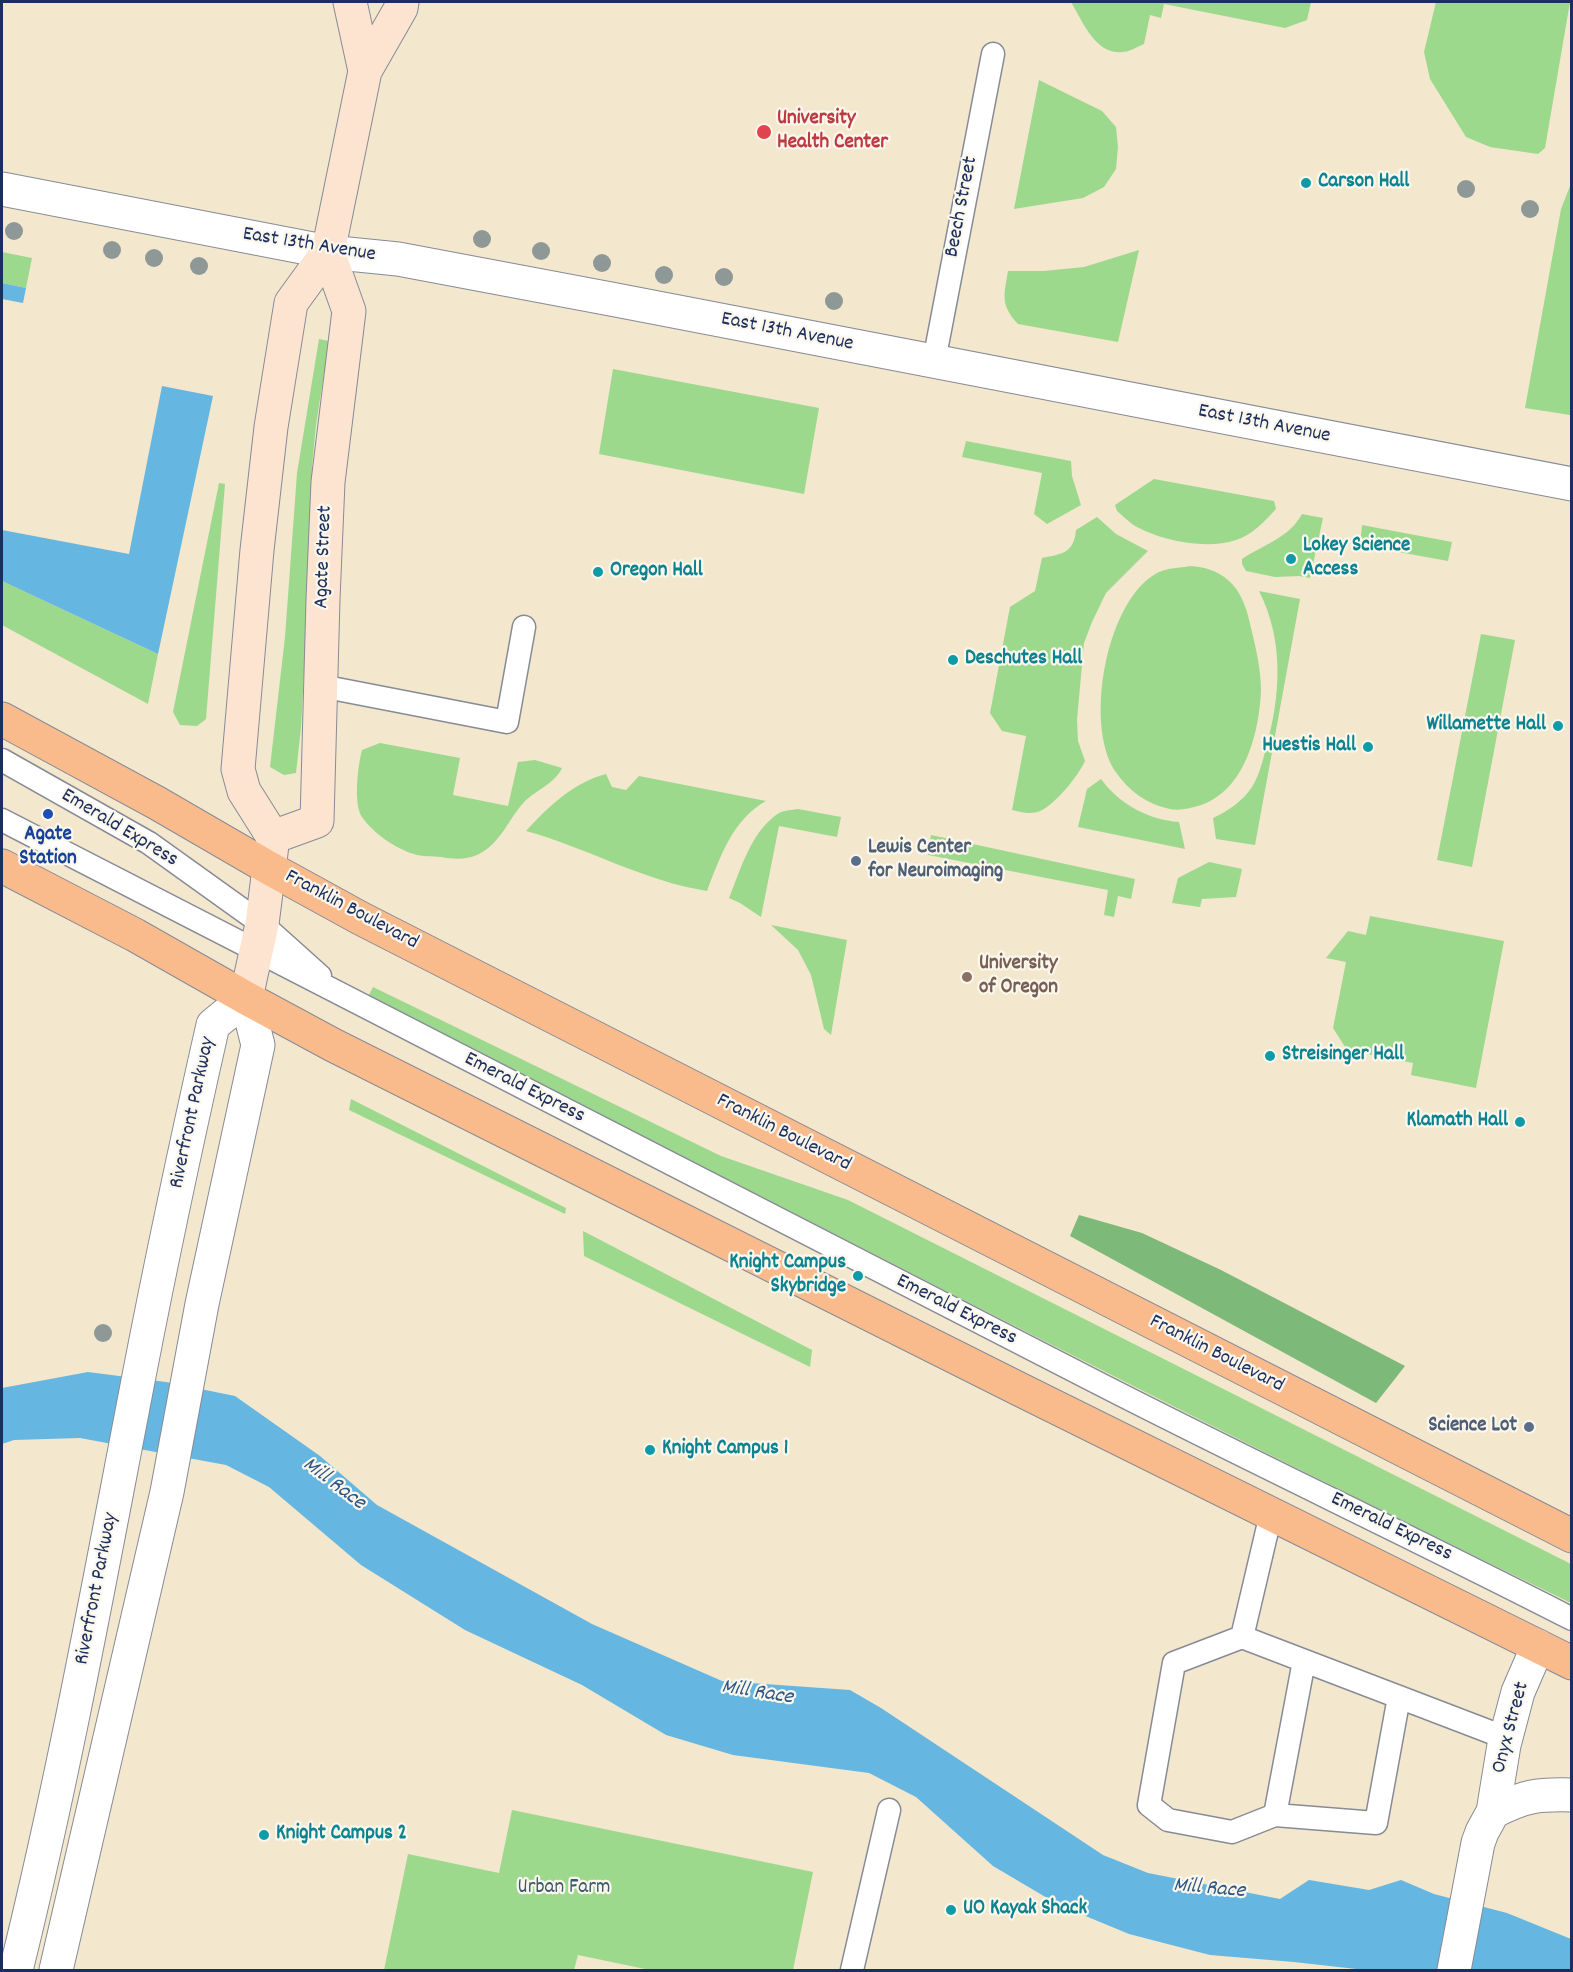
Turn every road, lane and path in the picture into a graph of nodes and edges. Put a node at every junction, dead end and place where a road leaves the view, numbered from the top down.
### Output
1 (350, 2) edge
2 (402, 2) edge
3 (993, 54) dead end
4 (364, 71) junction
5 (2, 189) edge
6 (328, 252) junction
7 (934, 361) junction
8 (1572, 484) edge
9 (524, 627) dead end
10 (321, 686) junction
11 (2, 719) edge
12 (2, 760) edge
13 (2, 820) edge
14 (271, 853) junction
15 (2, 866) edge
16 (260, 939) junction
17 (246, 998) junction
18 (1271, 1514) junction
19 (1572, 1536) edge
20 (1572, 1619) edge
21 (1242, 1637) junction
22 (1538, 1646) junction
23 (1304, 1661) junction
24 (1572, 1663) edge
25 (1399, 1697) junction
26 (1506, 1738) junction
27 (1572, 1795) edge
28 (889, 1810) dead end
29 (1493, 1812) junction
30 (1275, 1815) junction
31 (16, 1971) edge
32 (56, 1971) edge
33 (852, 1971) edge
34 (1454, 1971) edge

1 - 4 street
2 - 4 street
3 - 7 lane, Beech Street
4 - 6 street
5 - 6 street, East 13th Avenue
6 - 7 street, East 13th Avenue
6 - 10 street, Agate Street
6 - 14 street
7 - 8 street, East 13th Avenue
9 - 10 lane
10 - 14 street, Agate Street
11 - 14 main road, Franklin Boulevard
12 - 16 lane, Emerald Express
13 - 16 lane, Emerald Express
14 - 16 street
14 - 19 main road, Franklin Boulevard
15 - 17 main road
16 - 17 street
16 - 20 lane, Emerald Express
17 - 18 main road
17 - 31 street, Riverfront Parkway
17 - 32 street, Riverfront Parkway
18 - 21 lane
18 - 22 main road
21 - 23 lane
21 - 30 lane
22 - 24 main road
22 - 26 street, Onyx Street
23 - 25 lane
23 - 30 lane
25 - 26 lane
25 - 30 lane
26 - 29 street, Onyx Street
27 - 29 street, Onyx Street
28 - 33 lane
29 - 34 street, Onyx Street

